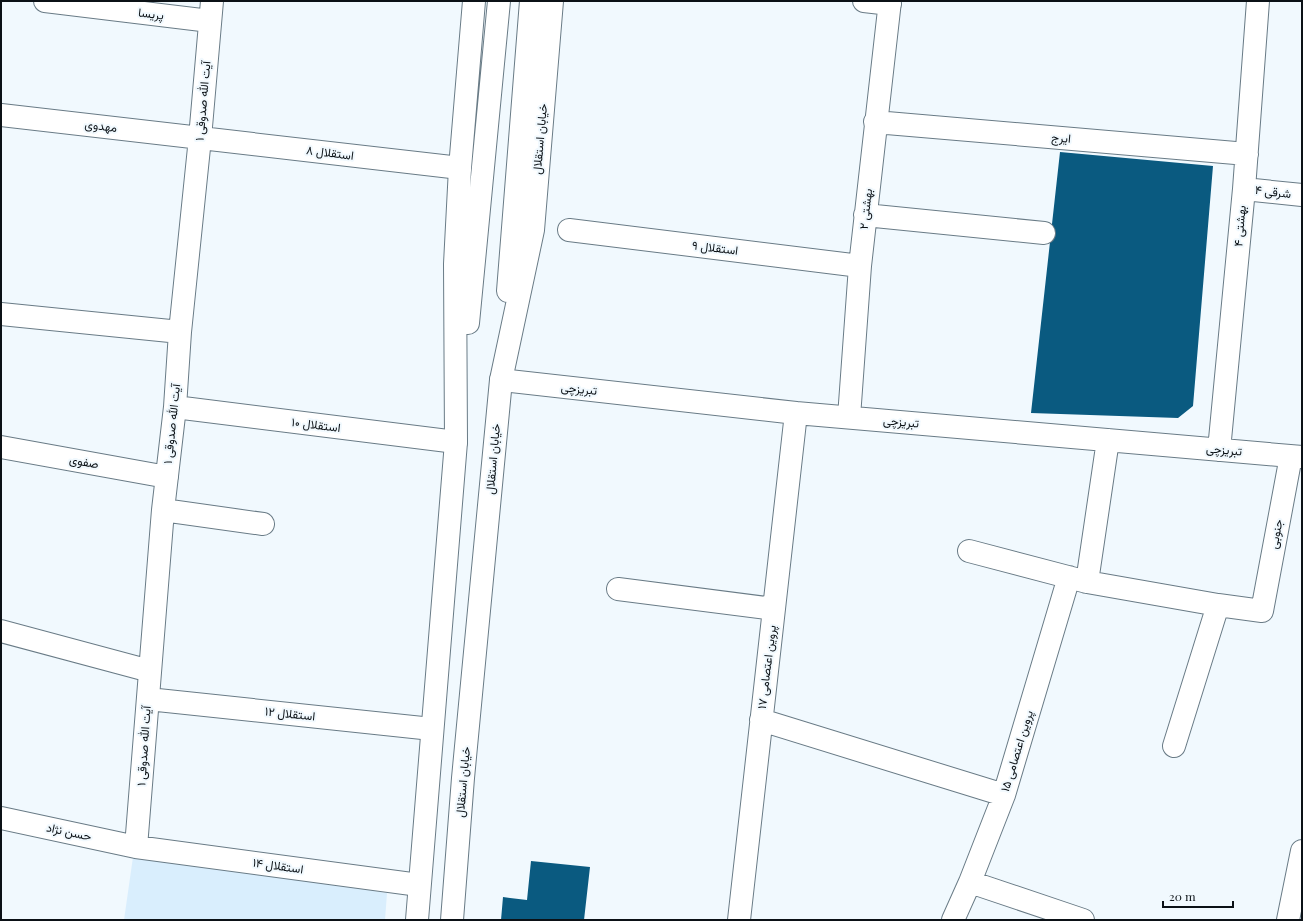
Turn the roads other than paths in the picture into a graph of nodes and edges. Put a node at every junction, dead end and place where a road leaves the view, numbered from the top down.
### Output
1 (44, 1) edge
2 (474, 1) edge
3 (499, 1) edge
4 (531, 1) edge
5 (552, 1) edge
6 (864, 1) edge
7 (1258, 1) edge
8 (890, 2) edge
9 (211, 11) edge
10 (1, 114) edge
11 (875, 122) junction
12 (200, 138) junction
13 (1246, 154) junction
14 (460, 168) junction
15 (1244, 189) junction
16 (1302, 195) edge
17 (865, 215) junction
18 (569, 230) dead end
19 (1044, 233) dead end
20 (860, 266) junction
21 (1, 314) edge
22 (180, 332) junction
23 (501, 380) junction
24 (175, 407) junction
25 (796, 413) junction
26 (849, 417) junction
27 (1108, 440) junction
28 (456, 442) junction
29 (1, 447) edge
30 (1219, 450) junction
31 (1296, 457) edge
32 (167, 477) junction
33 (163, 510) junction
34 (263, 524) dead end
35 (969, 551) dead end
36 (1078, 580) junction
37 (618, 589) dead end
38 (1218, 605) junction
39 (774, 609) junction
40 (1, 630) edge
41 (150, 671) junction
42 (148, 699) junction
43 (761, 720) junction
44 (432, 729) junction
45 (1174, 746) dead end
46 (1004, 795) junction
47 (1, 818) edge
48 (136, 847) junction
49 (1302, 851) edge
50 (970, 882) junction
51 (419, 885) junction
52 (417, 920) edge
53 (452, 920) edge
54 (739, 920) edge
55 (953, 920) edge
56 (1083, 920) edge
57 (1288, 920) edge

1 - 9 street, پریسا
2 - 14 street
3 - 28 street
4 - 23 street
5 - 23 street, خیابان استقلال
6 - 8 street
7 - 13 street, بهشتی ۴
8 - 11 street, بهشتی ۲
9 - 12 street, آیت الله صدوقی ۱
10 - 12 street, مهدوی
11 - 13 street, ایرج
11 - 17 street, بهشتی ۲
12 - 14 street, استقلال ۸
12 - 22 street, آیت الله صدوقی ۱
13 - 15 street, بهشتی ۴
14 - 28 street
15 - 16 street, شرقی ۴
15 - 30 street, بهشتی ۴
17 - 19 street
17 - 20 street, بهشتی ۲
18 - 20 street, استقلال ۹
20 - 26 street, بهشتی ۲
21 - 22 street
22 - 24 street, آیت الله صدوقی ۱
23 - 25 street, تبریزچی
23 - 53 street, خیابان استقلال
24 - 28 street, استقلال ۱۰
24 - 32 street, آیت الله صدوقی ۱
25 - 26 street, تبریزچی
25 - 39 street, پروین اعتصامی ۱۷
26 - 27 street, تبریزچی
27 - 30 street, تبریزچی
27 - 36 street
28 - 44 street
29 - 32 street, صفوی
30 - 31 street, تبریزچی
31 - 38 street, جنوبی
32 - 33 street, آیت الله صدوقی ۱
33 - 34 street
33 - 41 street, آیت الله صدوقی ۱
35 - 36 street
36 - 38 street
36 - 46 street, پروین اعتصامی ۱۵
37 - 39 street
38 - 45 street
39 - 43 street, پروین اعتصامی ۱۷
40 - 41 street
41 - 42 street, آیت الله صدوقی ۱
42 - 44 street, استقلال ۱۲
42 - 48 street, آیت الله صدوقی ۱
43 - 46 street
43 - 54 street, پروین اعتصامی ۱۷
44 - 51 street
46 - 50 street, پروین اعتصامی ۱۵
47 - 48 street, حسن نژاد
48 - 51 street, استقلال ۱۴
49 - 57 street
50 - 55 street, پروین اعتصامی ۱۵
50 - 56 street
51 - 52 street

